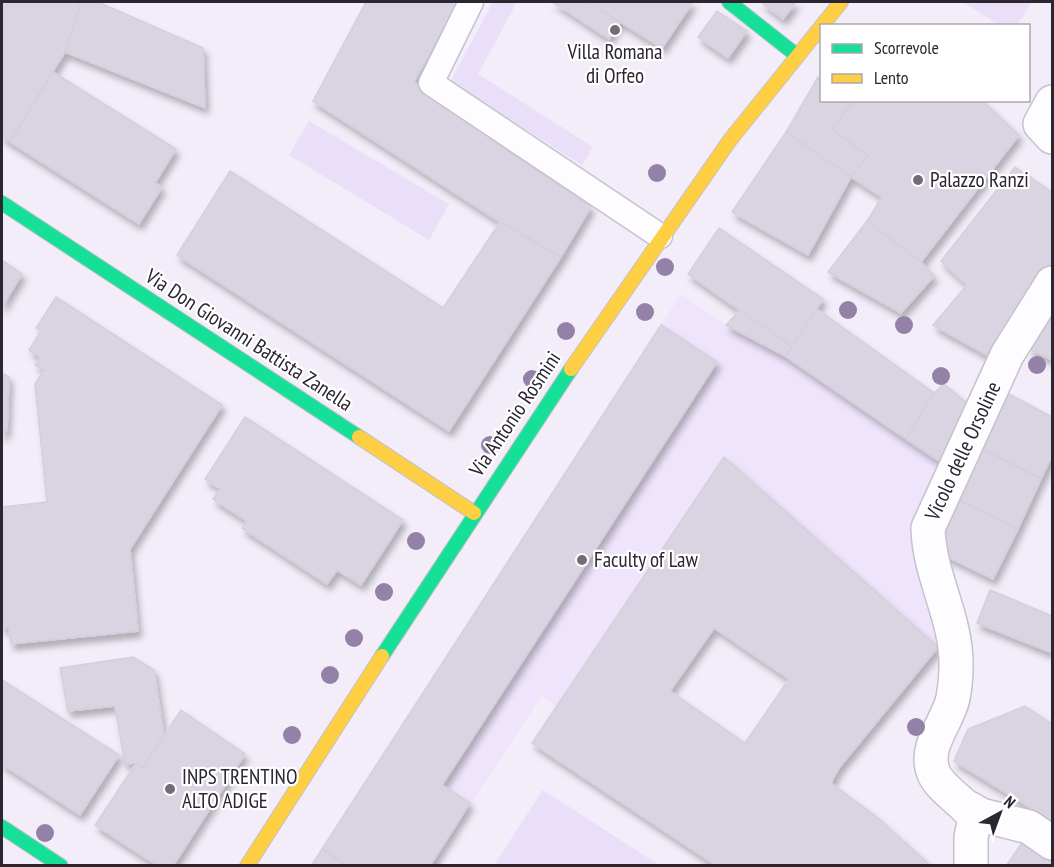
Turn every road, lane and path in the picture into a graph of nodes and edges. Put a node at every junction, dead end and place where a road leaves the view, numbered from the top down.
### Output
1 (471, 2) edge
2 (729, 2) edge
3 (841, 2) edge
4 (822, 24) edge
5 (820, 26) edge
6 (795, 54) junction
7 (1053, 102) edge
8 (1053, 138) edge
9 (2, 203) edge
10 (660, 236) junction
11 (1053, 283) edge
12 (474, 513) junction
13 (969, 808) junction
14 (2, 827) edge
15 (1053, 843) edge
16 (61, 866) edge
17 (248, 866) edge
18 (970, 866) edge

1 - 10 lane
2 - 6 street
3 - 4 street, Via Antonio Rosmini
5 - 6 street, Via Antonio Rosmini
6 - 10 street, Via Antonio Rosmini
7 - 8 street
9 - 12 street, Via Don Giovanni Battista Zanella
10 - 12 street, Via Antonio Rosmini
11 - 13 street, Vicolo delle Orsoline
12 - 17 street, Via Antonio Rosmini
13 - 15 street
13 - 18 street
14 - 16 street

